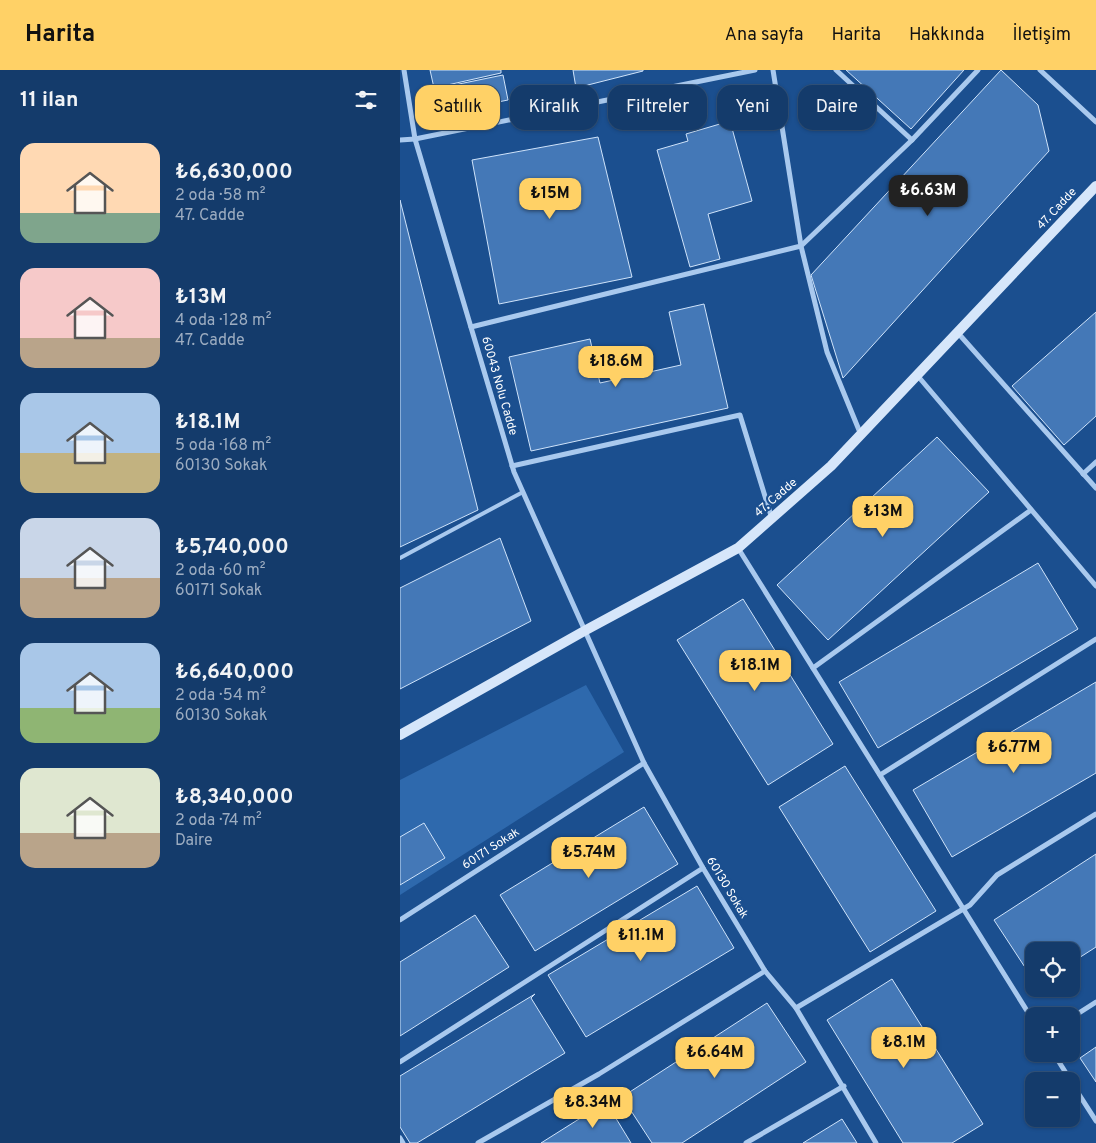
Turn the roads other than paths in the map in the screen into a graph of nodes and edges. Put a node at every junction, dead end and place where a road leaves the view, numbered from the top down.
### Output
1 (404, 70) edge
2 (755, 70) edge
3 (773, 70) edge
4 (836, 70) edge
5 (978, 70) edge
6 (1040, 70) edge
7 (1096, 122) edge
8 (415, 139) junction
9 (400, 140) edge
10 (912, 140) junction
11 (1096, 186) edge
12 (801, 246) junction
13 (471, 327) junction
14 (958, 333) junction
15 (917, 376) junction
16 (861, 435) junction
17 (1096, 462) edge
18 (512, 466) junction
19 (1083, 474) junction
20 (1096, 488) edge
21 (523, 492) junction
22 (1031, 510) junction
23 (772, 519) junction
24 (738, 548) junction
25 (400, 558) edge
26 (1096, 586) edge
27 (586, 630) junction
28 (1096, 639) edge
29 (813, 668) junction
30 (400, 735) edge
31 (644, 763) junction
32 (880, 776) junction
33 (1096, 814) edge
34 (703, 868) junction
35 (963, 909) junction
36 (400, 920) edge
37 (765, 971) junction
38 (1096, 1002) edge
39 (796, 1008) junction
40 (1025, 1008) edge
41 (1080, 1012) edge
42 (400, 1062) edge
43 (844, 1086) junction
44 (1080, 1096) edge
45 (1096, 1122) edge
46 (400, 1138) edge
47 (403, 1143) edge
48 (478, 1143) edge
49 (746, 1143) edge
50 (876, 1143) edge

1 - 8 street, 60043 Nolu Cadde
2 - 8 street
3 - 12 street
4 - 10 street
5 - 10 street
6 - 7 street
8 - 9 street
8 - 13 street, 60043 Nolu Cadde
10 - 12 street
11 - 14 street, 47. Cadde
12 - 13 street
12 - 16 street
13 - 18 street, 60043 Nolu Cadde
14 - 15 street, 47. Cadde
14 - 19 street
15 - 16 street, 47. Cadde
15 - 22 street
16 - 23 street, 47. Cadde
17 - 19 street
18 - 21 street, 60043 Nolu Cadde
18 - 23 street
19 - 20 street
21 - 25 lane
21 - 27 street, 60043 Nolu Cadde
22 - 26 street
22 - 29 street
23 - 24 street, 47. Cadde
24 - 27 street, 47. Cadde
24 - 29 street
27 - 30 street, 47. Cadde
27 - 31 street, 60130 Sokak
28 - 32 street
29 - 32 street
31 - 34 street, 60130 Sokak
31 - 36 street, 60171 Sokak
32 - 35 street
33 - 35 street
34 - 37 street, 60130 Sokak
34 - 42 street
35 - 39 street
35 - 40 street
37 - 39 street, 60130 Sokak
37 - 48 street
38 - 41 street
39 - 43 street, 60130 Sokak
43 - 49 street
43 - 50 street, 60130 Sokak
44 - 45 street
46 - 47 street

